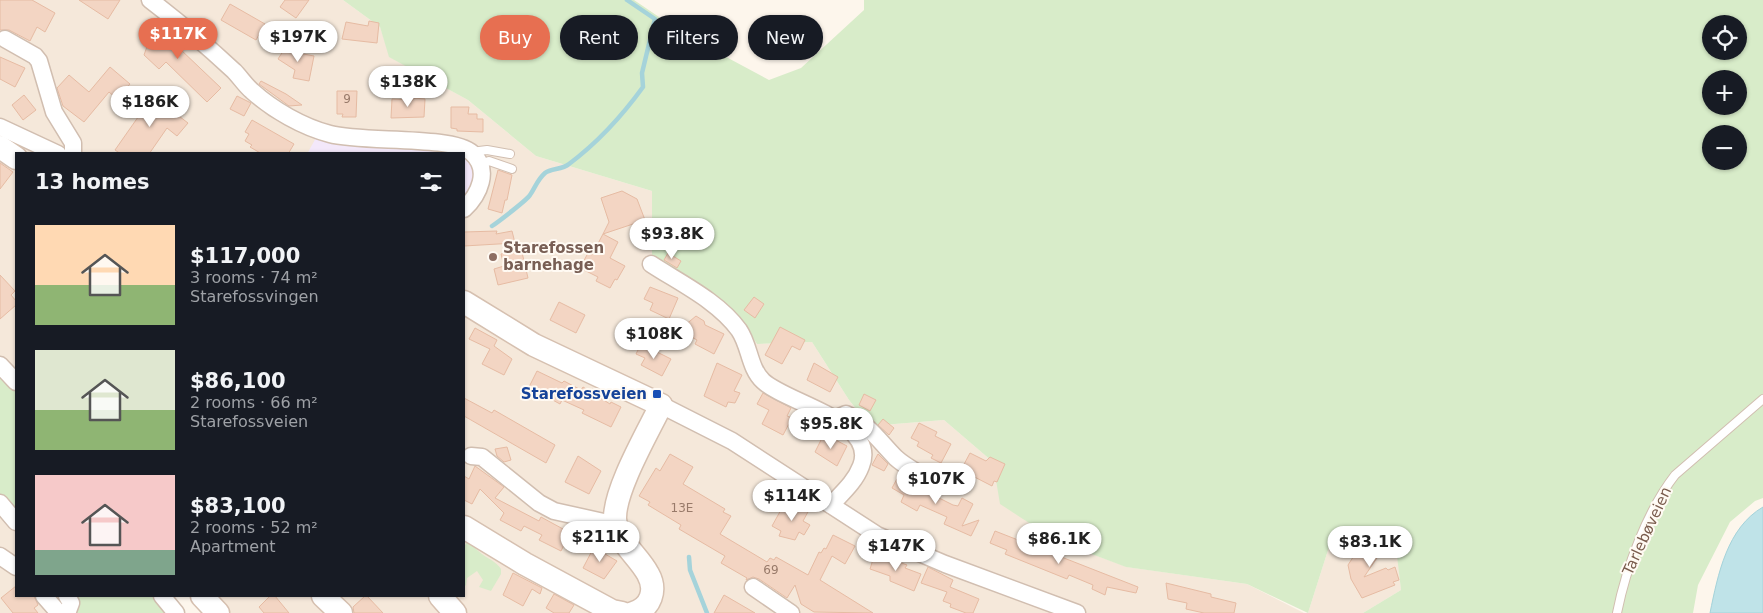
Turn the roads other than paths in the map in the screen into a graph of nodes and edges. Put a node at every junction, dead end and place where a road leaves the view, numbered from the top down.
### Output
1 (150, 0) edge
2 (5, 39) dead end
3 (0, 126) edge
4 (0, 147) edge
5 (54, 152) edge
6 (73, 152) edge
7 (461, 152) edge
8 (465, 154) edge
9 (510, 154) dead end
10 (15, 157) edge
11 (475, 159) junction
12 (512, 168) dead end
13 (465, 208) edge
14 (651, 264) dead end
15 (465, 303) edge
16 (0, 366) edge
17 (15, 381) edge
18 (1763, 400) edge
19 (661, 405) junction
20 (835, 419) junction
21 (471, 456) dead end
22 (936, 485) dead end
23 (0, 503) edge
24 (831, 505) junction
25 (15, 521) edge
26 (617, 525) junction
27 (465, 528) edge
28 (0, 556) edge
29 (15, 566) edge
30 (753, 587) dead end
31 (45, 597) edge
32 (68, 597) edge
33 (163, 597) edge
34 (203, 597) edge
35 (324, 597) edge
36 (441, 597) edge
37 (59, 613) edge
38 (64, 613) edge
39 (176, 613) edge
40 (218, 613) edge
41 (341, 613) edge
42 (456, 613) edge
43 (622, 613) edge
44 (634, 613) edge
45 (791, 613) edge
46 (1077, 613) edge
47 (1617, 613) edge

1 - 7 street
2 - 6 street
3 - 5 street
4 - 10 street
8 - 11 street
9 - 11 lane
11 - 12 lane
11 - 13 street
14 - 20 street
15 - 19 street
16 - 17 street
18 - 47 lane, Tarlebøveien
19 - 24 street
19 - 26 street
20 - 22 street
20 - 24 street
21 - 26 street
23 - 25 street
24 - 46 street
26 - 44 street
27 - 43 street
28 - 29 street
30 - 45 street
31 - 37 street
32 - 38 street
33 - 39 street
34 - 40 street
35 - 41 street
36 - 42 street

